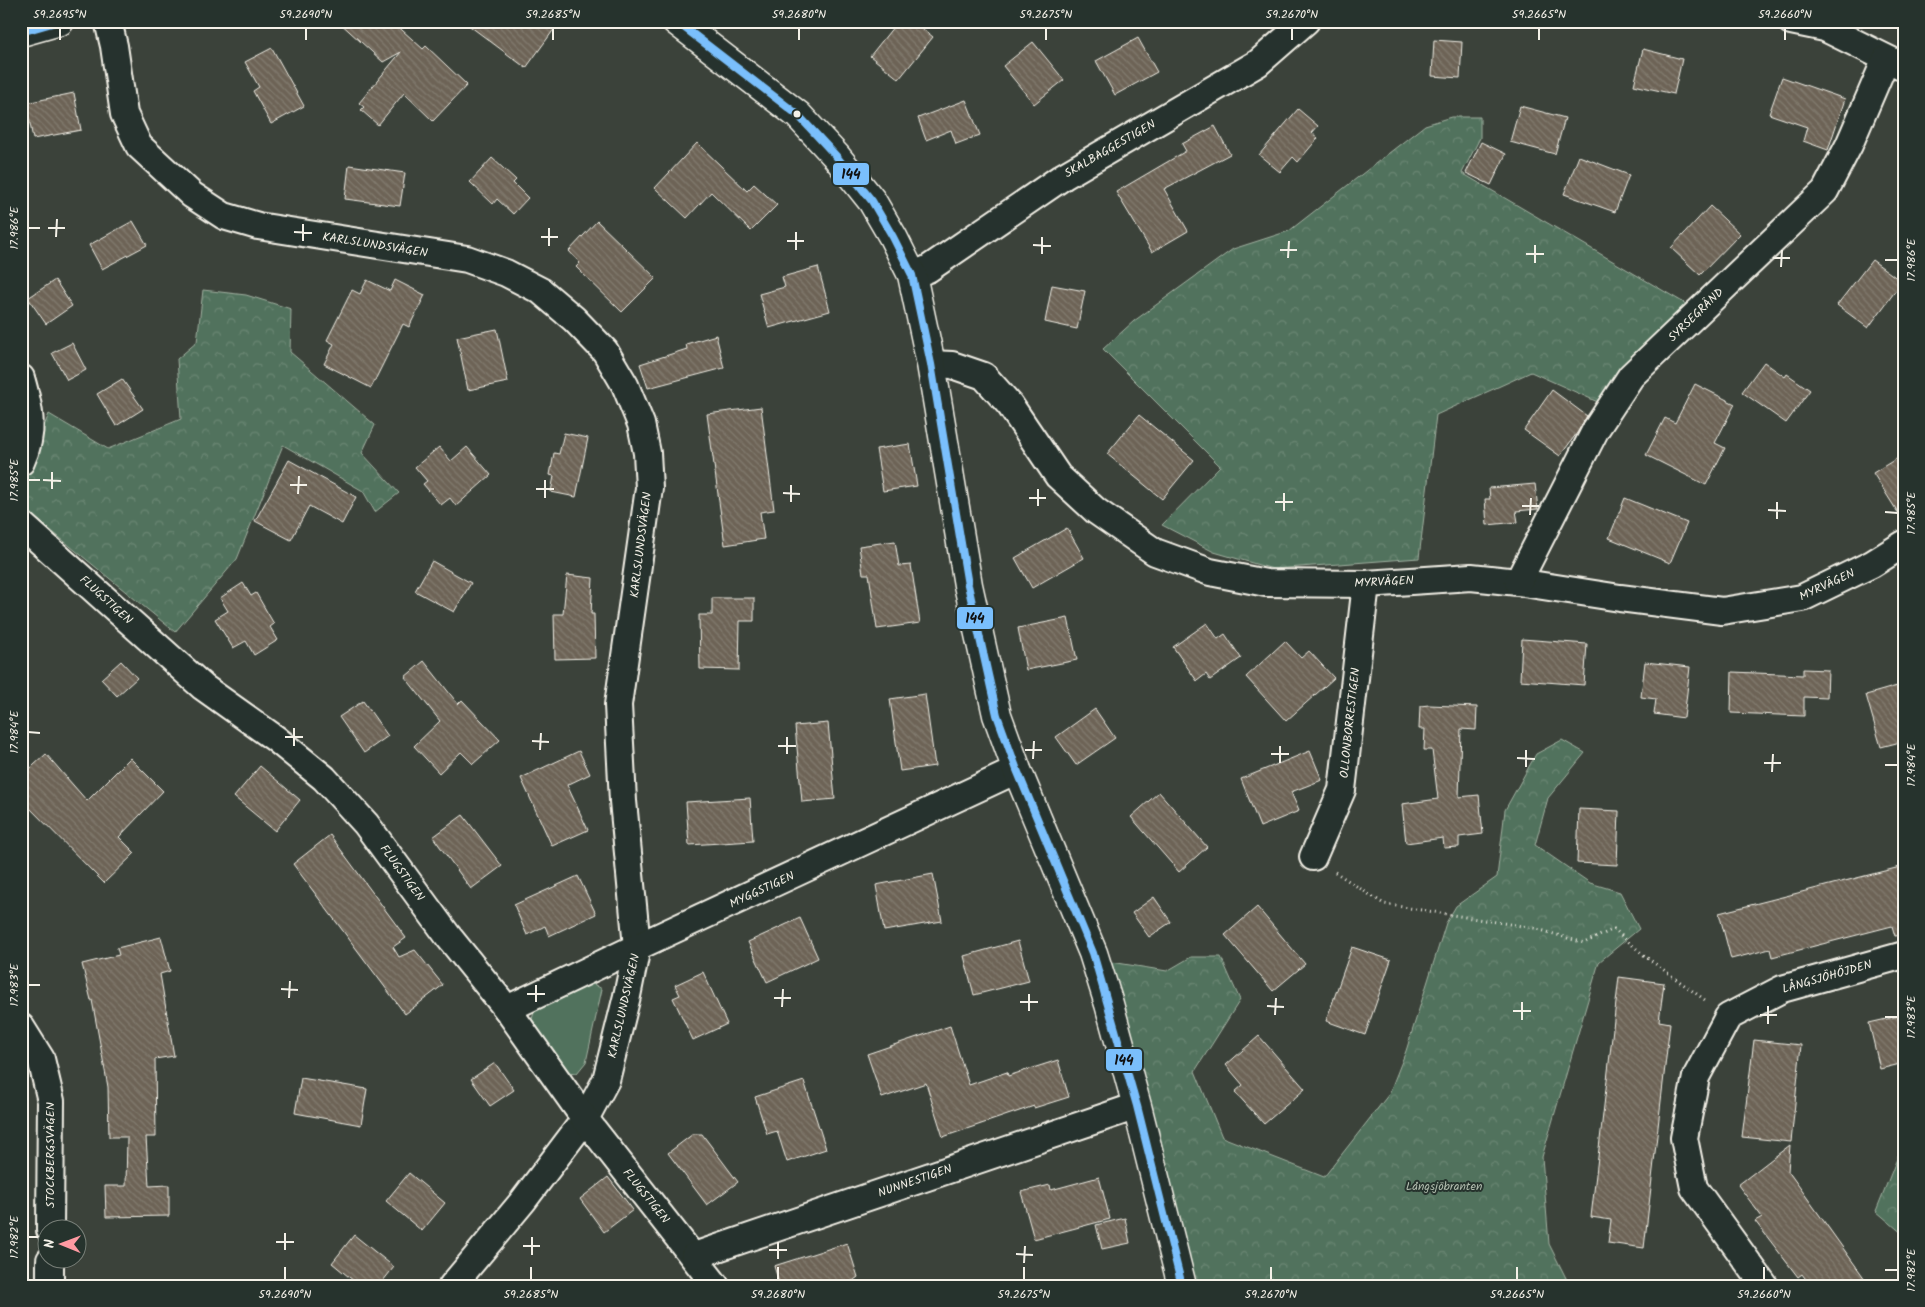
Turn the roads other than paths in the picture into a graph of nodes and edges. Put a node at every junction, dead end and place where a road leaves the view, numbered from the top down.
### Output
1 (60, 21) edge
2 (108, 21) edge
3 (676, 21) edge
4 (1306, 21) edge
5 (1791, 21) edge
6 (21, 32) edge
7 (1895, 63) edge
8 (912, 275) junction
9 (931, 364) junction
10 (21, 378) edge
11 (21, 462) edge
12 (21, 524) edge
13 (1904, 544) edge
14 (1518, 582) junction
15 (1366, 584) junction
16 (1017, 770) junction
17 (1314, 857) road end
18 (638, 946) junction
19 (1904, 955) edge
20 (507, 1009) junction
21 (21, 1027) edge
22 (1137, 1106) junction
23 (585, 1119) junction
24 (50, 1220) edge
25 (694, 1256) junction
26 (50, 1270) edge
27 (50, 1286) edge
28 (452, 1286) edge
29 (716, 1286) edge
30 (1182, 1286) edge
31 (1765, 1286) edge

1 - 6 street
2 - 18 street, KARLSLUNDSVÄGEN
3 - 8 street
4 - 8 street, SKALBAGGESTIGEN
5 - 7 street
7 - 14 street, SYRSEGRÄND
8 - 9 street
9 - 15 street, MYRVÄGEN
9 - 16 street
10 - 11 street
12 - 20 street, FLUGSTIGEN
13 - 14 street, MYRVÄGEN
14 - 15 street, MYRVÄGEN
15 - 17 street, OLLONBORRESTIGEN
16 - 18 street, MYGGSTIGEN
16 - 22 street
18 - 20 street, MYGGSTIGEN
18 - 23 street, KARLSLUNDSVÄGEN
19 - 31 street, LÅNGSJÖHÖJDEN
20 - 23 street, FLUGSTIGEN
21 - 24 street, STOCKBERGSVÄGEN
22 - 25 street, NUNNESTIGEN
22 - 30 street
23 - 25 street, FLUGSTIGEN
23 - 28 street, KARLSLUNDSVÄGEN
25 - 29 street, FLUGSTIGEN
26 - 27 street

